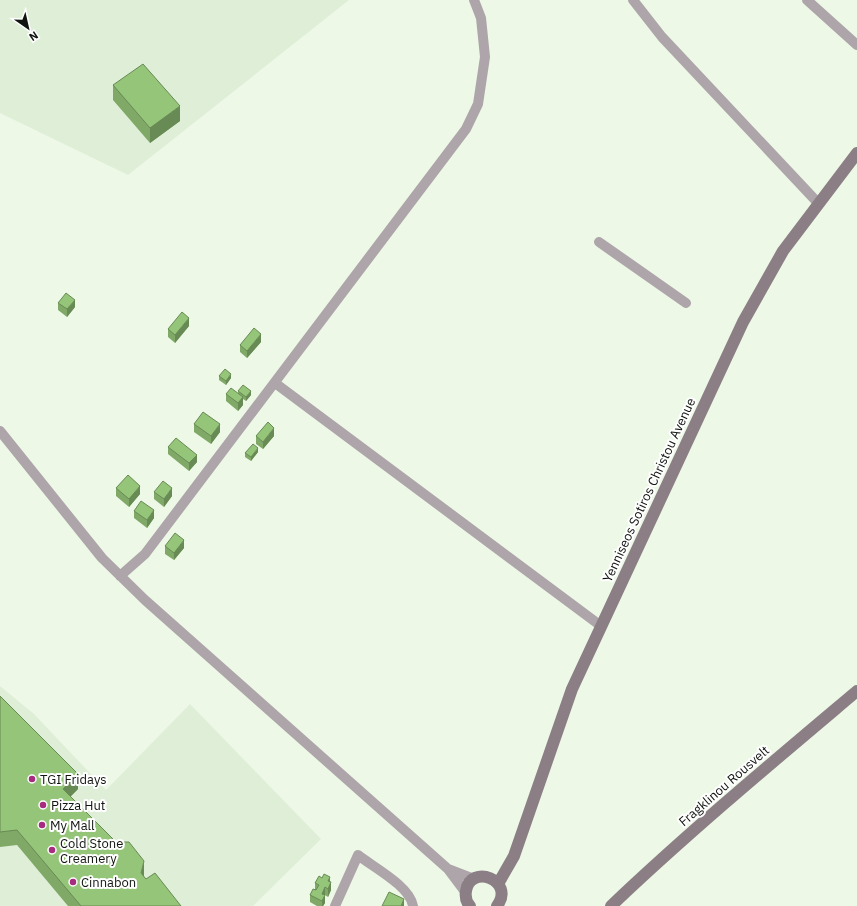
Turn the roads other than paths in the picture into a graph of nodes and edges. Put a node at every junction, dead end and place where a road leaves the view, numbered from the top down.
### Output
1 (474, 0) edge
2 (633, 0) edge
3 (807, 0) edge
4 (857, 45) edge
5 (857, 154) edge
6 (818, 204) junction
7 (598, 242) dead end
8 (686, 303) dead end
9 (275, 383) junction
10 (0, 431) edge
11 (120, 576) junction
12 (601, 626) junction
13 (857, 691) edge
14 (448, 868) junction
15 (474, 879) junction
16 (494, 880) junction
17 (466, 893) junction
18 (335, 906) edge
19 (413, 906) edge
20 (470, 906) edge
21 (497, 906) edge
22 (611, 906) edge

1 - 9 street
2 - 6 street
3 - 4 street
5 - 6 main road, Yenniseos Sotiros Christou Avenue
6 - 12 main road, Yenniseos Sotiros Christou Avenue
7 - 8 street
9 - 11 street
9 - 12 street
10 - 11 street
11 - 14 street
12 - 16 main road, Yenniseos Sotiros Christou Avenue
13 - 22 main road, Fragklinou Rousvelt
14 - 15 street
14 - 17 street
15 - 16 main road
15 - 17 main road
16 - 21 main road
17 - 20 main road
18 - 19 street

